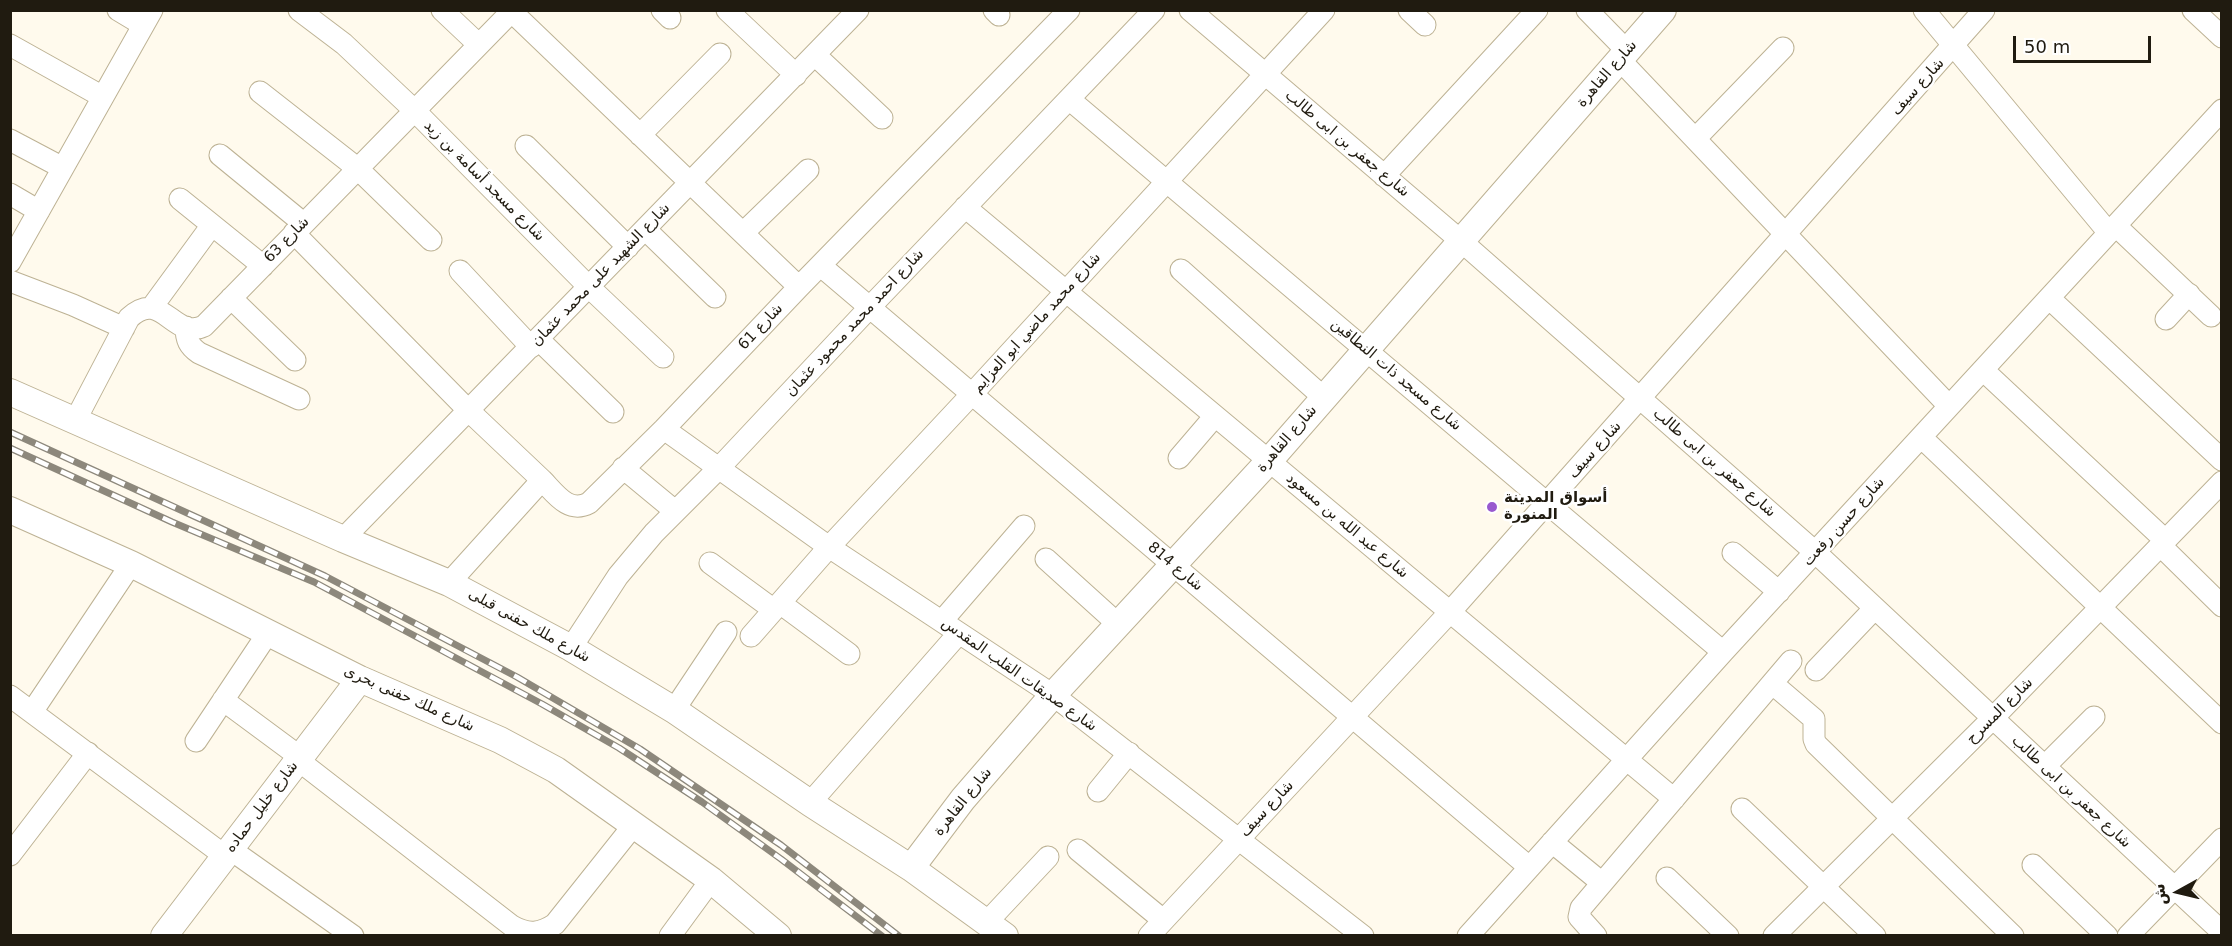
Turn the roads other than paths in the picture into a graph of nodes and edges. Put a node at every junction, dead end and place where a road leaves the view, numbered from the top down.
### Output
1 (118, 10) edge
2 (299, 10) edge
3 (442, 10) edge
4 (727, 10) edge
5 (858, 10) edge
6 (1069, 10) edge
7 (1154, 10) edge
8 (1190, 10) edge
9 (1324, 10) edge
10 (1409, 10) edge
11 (1537, 10) edge
12 (1587, 10) edge
13 (1663, 10) edge
14 (1924, 10) edge
15 (1984, 10) edge
16 (2193, 10) edge
17 (512, 11) edge
18 (148, 18) edge
19 (1425, 25) dead end
20 (2222, 37) edge
21 (478, 44) junction
22 (10, 45) edge
23 (1954, 47) junction
24 (1783, 48) dead end
25 (720, 54) dead end
26 (815, 55) junction
27 (1623, 55) junction
28 (796, 75) junction
29 (1264, 75) junction
30 (260, 92) dead end
31 (103, 97) junction
32 (1069, 99) junction
33 (414, 110) junction
34 (2219, 116) edge
35 (882, 118) dead end
36 (640, 135) junction
37 (1695, 139) junction
38 (10, 140) edge
39 (526, 146) dead end
40 (220, 155) dead end
41 (63, 168) junction
42 (357, 168) junction
43 (808, 170) dead end
44 (1384, 176) junction
45 (1167, 181) junction
46 (690, 183) junction
47 (10, 194) edge
48 (180, 199) dead end
49 (965, 207) junction
50 (39, 211) junction
51 (212, 225) junction
52 (298, 228) junction
53 (645, 229) junction
54 (2113, 229) junction
55 (743, 233) junction
56 (1786, 234) junction
57 (431, 240) dead end
58 (1461, 241) junction
59 (628, 247) junction
60 (11, 260) edge
61 (263, 266) junction
62 (821, 266) junction
63 (1181, 270) dead end
64 (460, 271) dead end
65 (10, 281) edge
66 (589, 287) junction
67 (799, 287) junction
68 (1066, 292) junction
69 (2188, 294) junction
70 (715, 297) dead end
71 (231, 298) junction
72 (2049, 298) junction
73 (152, 307) junction
74 (870, 307) junction
75 (2211, 315) dead end
76 (2166, 319) dead end
77 (186, 327) junction
78 (124, 328) junction
79 (534, 343) junction
80 (1365, 349) junction
81 (663, 357) dead end
82 (295, 360) dead end
83 (1983, 370) junction
84 (10, 393) edge
85 (972, 394) junction
86 (1323, 397) junction
87 (299, 399) dead end
88 (1641, 399) junction
89 (1949, 406) junction
90 (468, 411) junction
91 (613, 412) dead end
92 (1215, 416) junction
93 (75, 421) junction
94 (664, 429) junction
95 (1921, 437) junction
96 (1179, 458) dead end
97 (2222, 460) edge
98 (1269, 461) junction
99 (623, 468) junction
100 (719, 468) junction
101 (542, 480) junction
102 (2222, 482) edge
103 (1547, 503) junction
104 (10, 510) edge
105 (675, 511) junction
106 (1024, 526) dead end
107 (343, 539) junction
108 (2162, 542) junction
109 (829, 547) junction
110 (1815, 552) junction
111 (1733, 553) dead end
112 (1046, 559) dead end
113 (710, 563) dead end
114 (131, 564) junction
115 (1174, 565) junction
116 (449, 583) junction
117 (1779, 592) junction
118 (2222, 606) edge
119 (777, 607) junction
120 (1875, 608) junction
121 (2100, 609) junction
122 (1450, 612) junction
123 (942, 621) junction
124 (1119, 625) junction
125 (726, 632) dead end
126 (268, 633) junction
127 (960, 633) junction
128 (751, 636) dead end
129 (571, 648) junction
130 (1724, 652) junction
131 (849, 654) dead end
132 (1791, 661) dead end
133 (1816, 670) dead end
134 (360, 679) junction
135 (1773, 684) junction
136 (1053, 695) junction
137 (10, 696) edge
138 (223, 700) junction
139 (674, 710) junction
140 (32, 712) junction
141 (2094, 717) dead end
142 (1353, 718) junction
143 (1993, 718) junction
144 (2222, 723) edge
145 (196, 741) dead end
146 (88, 753) junction
147 (1129, 753) junction
148 (299, 759) junction
149 (1626, 759) junction
150 (2045, 766) junction
151 (1098, 791) dead end
152 (1674, 799) junction
153 (810, 804) junction
154 (1742, 809) dead end
155 (1891, 818) junction
156 (633, 826) junction
157 (1239, 839) junction
158 (2222, 839) edge
159 (1552, 842) junction
160 (1078, 850) dead end
161 (12, 851) edge
162 (227, 853) junction
163 (1048, 857) dead end
164 (2033, 865) dead end
165 (1529, 867) junction
166 (911, 868) junction
167 (1667, 878) dead end
168 (711, 880) junction
169 (1602, 883) junction
170 (1822, 886) junction
171 (2174, 888) junction
172 (1164, 920) junction
173 (996, 929) edge
174 (767, 932) edge
175 (2222, 932) edge
176 (164, 936) edge
177 (353, 936) edge
178 (670, 936) edge
179 (1149, 936) edge
180 (1363, 936) edge
181 (1468, 936) edge
182 (1596, 936) edge
183 (1728, 936) edge
184 (1774, 936) edge
185 (1875, 936) edge
186 (2013, 936) edge
187 (2107, 936) edge
188 (2128, 936) edge

1 - 18 street
2 - 33 street, شارع مسجد أسامة بن زيد
3 - 21 street
4 - 28 street
5 - 26 street, شارع الشهيد على محمد عثمان
6 - 62 street, شارع 61
7 - 32 street, شارع احمد محمد محمود عثمان
8 - 29 street, شارع جعفر بن ابى طالب
9 - 29 street, شارع محمد ماضي ابو العزايم
10 - 19 street
11 - 44 street
12 - 27 street
13 - 27 street, شارع القاهرة
14 - 23 street
15 - 23 street, شارع سيف
16 - 20 street
17 - 21 street, شارع 63
17 - 36 street
18 - 31 street
21 - 33 street, شارع 63
22 - 31 street
23 - 54 street
23 - 56 street, شارع سيف
24 - 37 street
25 - 36 street
26 - 28 street, شارع الشهيد على محمد عثمان
26 - 35 street
27 - 37 street
27 - 58 street, شارع القاهرة
28 - 46 street, شارع الشهيد على محمد عثمان
29 - 44 street, شارع جعفر بن ابى طالب
29 - 45 street, شارع محمد ماضي ابو العزايم
30 - 42 street
31 - 41 street
32 - 45 street, شارع مسجد ذات النطاقين
32 - 49 street, شارع احمد محمد محمود عثمان
33 - 42 street, شارع 63
33 - 66 street, شارع مسجد أسامة بن زيد
34 - 54 street, شارع حسن رفعت
36 - 46 street
37 - 56 street
38 - 41 street
39 - 59 street
40 - 52 street, شارع 61
41 - 50 street
42 - 52 street, شارع 63
42 - 57 street
43 - 55 street
44 - 58 street, شارع جعفر بن ابى طالب
45 - 68 street, شارع محمد ماضي ابو العزايم
45 - 80 street, شارع مسجد ذات النطاقين
46 - 53 street, شارع الشهيد على محمد عثمان
46 - 55 street
47 - 50 street
48 - 51 street
49 - 68 street, شارع عبد الله بن مسعود
49 - 74 street, شارع احمد محمد محمود عثمان
50 - 60 street
51 - 61 street
51 - 73 street
52 - 61 street, شارع 63
52 - 90 street, شارع 61
53 - 59 street, شارع الشهيد على محمد عثمان
53 - 70 street
54 - 69 street
54 - 72 street, شارع حسن رفعت
55 - 67 street
56 - 88 street, شارع سيف
56 - 89 street
58 - 80 street, شارع القاهرة
58 - 88 street, شارع جعفر بن ابى طالب
59 - 66 street, شارع الشهيد على محمد عثمان
61 - 71 street, شارع 63
62 - 67 street, شارع 61
62 - 74 street, شارع 814
63 - 86 street
64 - 79 street
65 - 78 street
66 - 79 street, شارع الشهيد على محمد عثمان
66 - 81 street, شارع مسجد أسامة بن زيد
67 - 94 street, شارع 61
68 - 85 street, شارع محمد ماضي ابو العزايم
68 - 92 street, شارع عبد الله بن مسعود
69 - 75 street
69 - 76 street
71 - 77 street, شارع 63
71 - 82 street
72 - 83 street, شارع حسن رفعت
72 - 97 street
73 - 77 street
73 - 78 street
74 - 85 street, شارع 814
74 - 100 street, شارع احمد محمد محمود عثمان
77 - 87 street
78 - 93 street
79 - 90 street, شارع الشهيد على محمد عثمان
79 - 91 street
80 - 86 street, شارع القاهرة
80 - 103 street, شارع مسجد ذات النطاقين
83 - 89 street, شارع حسن رفعت
83 - 108 street
84 - 93 street, شارع ملك حفنى قبلى
85 - 109 street, شارع محمد ماضي ابو العزايم
85 - 115 street, شارع 814
86 - 98 street, شارع القاهرة
88 - 103 street, شارع سيف
88 - 110 street, شارع جعفر بن ابى طالب
89 - 95 street, شارع حسن رفعت
90 - 101 street, شارع 61
90 - 107 street, شارع الشهيد على محمد عثمان
92 - 96 street
92 - 98 street, شارع عبد الله بن مسعود
93 - 107 street, شارع ملك حفنى قبلى
94 - 99 street, شارع 61
94 - 100 street, شارع صديقات القلب المقدس
95 - 110 street, شارع حسن رفعت
95 - 121 street
98 - 115 street, شارع القاهرة
98 - 122 street, شارع عبد الله بن مسعود
99 - 101 street, شارع 61
99 - 105 street
100 - 105 street, شارع احمد محمد محمود عثمان
100 - 109 street, شارع صديقات القلب المقدس
101 - 116 street
102 - 108 street, شارع المسرح
103 - 122 street, شارع سيف
103 - 130 street, شارع مسجد ذات النطاقين
104 - 114 street, شارع ملك حفنى بحرى
105 - 129 street, شارع احمد محمد محمود عثمان
106 - 123 street
107 - 116 street, شارع ملك حفنى قبلى
108 - 118 street
108 - 121 street, شارع المسرح
109 - 119 street, شارع محمد ماضي ابو العزايم
109 - 123 street, شارع صديقات القلب المقدس
110 - 117 street, شارع حسن رفعت
110 - 120 street, شارع جعفر بن ابى طالب
111 - 117 street
112 - 124 street
113 - 119 street
114 - 126 street, شارع ملك حفنى بحرى
114 - 140 street
115 - 124 street, شارع القاهرة
115 - 142 street, شارع 814
116 - 129 street, شارع ملك حفنى قبلى
117 - 130 street, شارع حسن رفعت
119 - 128 street, شارع محمد ماضي ابو العزايم
119 - 131 street
120 - 133 street
120 - 143 street, شارع جعفر بن ابى طالب
121 - 143 street, شارع المسرح
121 - 144 street
122 - 142 street, شارع سيف
122 - 149 street, شارع عبد الله بن مسعود
123 - 127 street, شارع صديقات القلب المقدس
124 - 136 street, شارع القاهرة
125 - 139 street
126 - 134 street, شارع ملك حفنى بحرى
126 - 138 street
127 - 136 street, شارع صديقات القلب المقدس
127 - 153 street
129 - 139 street, شارع ملك حفنى قبلى
130 - 149 street, شارع حسن رفعت
132 - 135 street
134 - 148 street, شارع خليل حماده
134 - 156 street, شارع ملك حفنى بحرى
135 - 152 street
135 - 155 street
136 - 147 street, شارع صديقات القلب المقدس
136 - 166 street, شارع القاهرة
137 - 140 street
138 - 145 street
138 - 148 street
139 - 153 street, شارع ملك حفنى قبلى
140 - 146 street
141 - 150 street
142 - 157 street, شارع سيف
142 - 165 street, شارع 814
143 - 150 street, شارع جعفر بن ابى طالب
143 - 155 street, شارع المسرح
146 - 161 street
146 - 162 street
147 - 151 street
147 - 157 street, شارع صديقات القلب المقدس
148 - 156 street
148 - 162 street, شارع خليل حماده
149 - 152 street, شارع عبد الله بن مسعود
149 - 159 street, شارع حسن رفعت
150 - 171 street, شارع جعفر بن ابى طالب
152 - 169 street
153 - 166 street, شارع ملك حفنى قبلى
154 - 170 street
155 - 170 street, شارع المسرح
155 - 186 street
156 - 168 street, شارع ملك حفنى بحرى
157 - 172 street, شارع سيف
157 - 180 street, شارع صديقات القلب المقدس
158 - 171 street
159 - 165 street, شارع حسن رفعت
159 - 169 street
160 - 172 street
162 - 176 street, شارع خليل حماده
162 - 177 street
163 - 173 street
164 - 187 street
165 - 181 street, شارع حسن رفعت
166 - 173 street, شارع ملك حفنى قبلى
167 - 183 street
168 - 174 street, شارع ملك حفنى بحرى
168 - 178 street
169 - 182 street
170 - 184 street, شارع المسرح
170 - 185 street
171 - 175 street, شارع جعفر بن ابى طالب
171 - 188 street
172 - 179 street, شارع سيف

